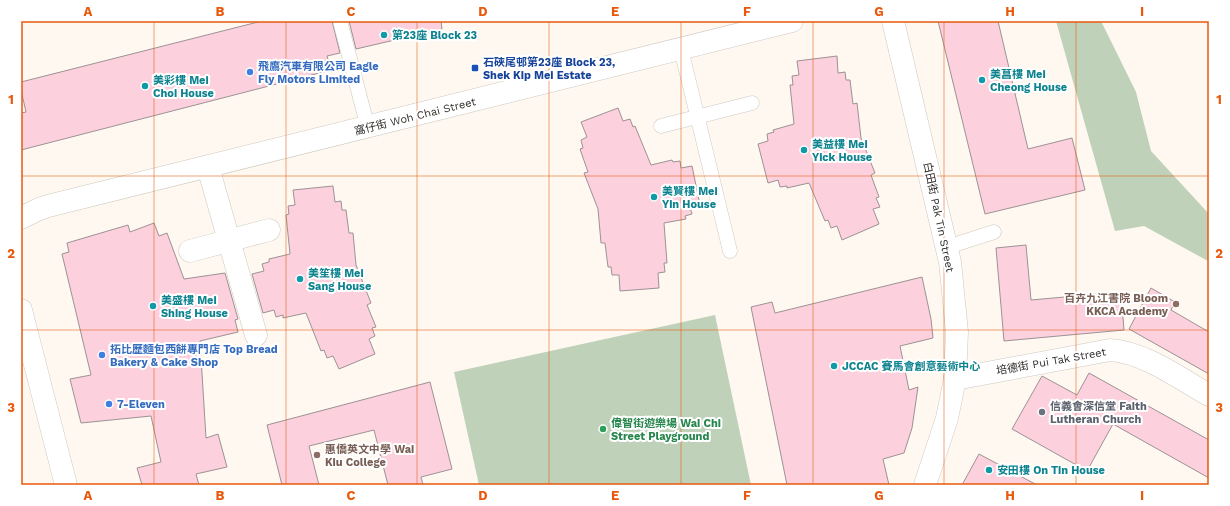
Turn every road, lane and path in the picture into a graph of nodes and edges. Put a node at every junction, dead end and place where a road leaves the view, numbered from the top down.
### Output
1 (340, 21) edge
2 (792, 21) edge
3 (893, 21) edge
4 (681, 49) junction
5 (752, 103) dead end
6 (698, 116) junction
7 (661, 126) dead end
8 (368, 128) junction
9 (208, 167) junction
10 (27, 211) edge
11 (269, 230) dead end
12 (994, 232) dead end
13 (229, 240) junction
14 (947, 247) junction
15 (190, 251) dead end
16 (730, 251) dead end
17 (21, 310) edge
18 (256, 335) dead end
19 (955, 379) junction
20 (1209, 395) edge
21 (66, 485) edge
22 (925, 485) edge

1 - 8 lane
2 - 4 street, 窩仔街 Woh Chai Street
3 - 14 street, 白田街 Pak Tin Street
4 - 6 lane
4 - 8 street, 窩仔街 Woh Chai Street
5 - 6 lane
6 - 7 lane
6 - 16 lane
8 - 9 street, 窩仔街 Woh Chai Street
9 - 10 street, 窩仔街 Woh Chai Street
9 - 13 street
11 - 13 street
12 - 14 lane
13 - 15 street
13 - 18 street
14 - 19 street, 白田街 Pak Tin Street
17 - 21 street
19 - 20 street, 培德街 Pui Tak Street
19 - 22 street, 白田街 Pak Tin Street

